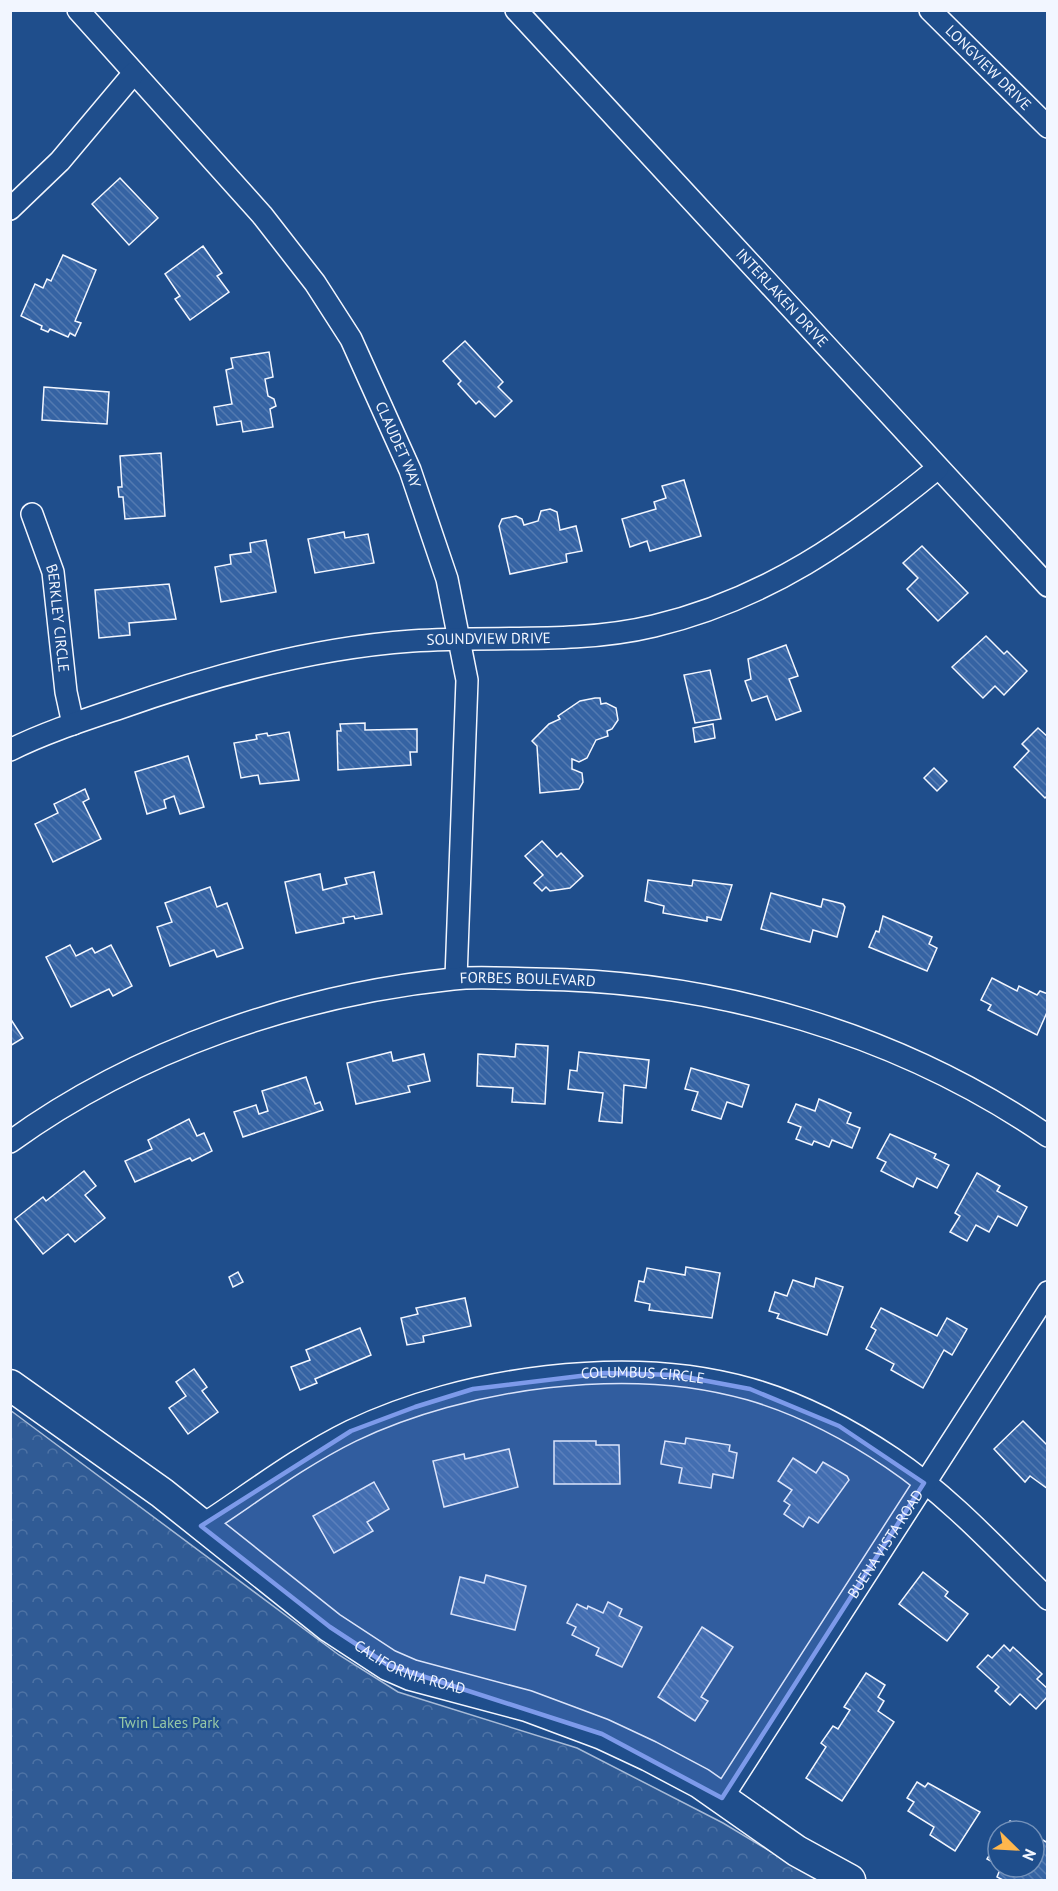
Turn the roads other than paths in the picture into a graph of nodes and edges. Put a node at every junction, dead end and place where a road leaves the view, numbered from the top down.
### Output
1 (78, 10) edge
2 (516, 10) edge
3 (930, 10) edge
4 (134, 73) junction
5 (1047, 127) edge
6 (10, 209) edge
7 (938, 468) junction
8 (32, 514) dead end
9 (1047, 586) edge
10 (460, 641) junction
11 (73, 724) junction
12 (10, 750) edge
13 (456, 978) junction
14 (1047, 1136) edge
15 (10, 1142) edge
16 (1047, 1292) edge
17 (10, 1384) edge
18 (924, 1483) junction
19 (201, 1526) junction
20 (1047, 1599) edge
21 (722, 1798) junction
22 (850, 1881) edge

1 - 4 street, CLAUDET WAY
2 - 7 street, INTERLAKEN DRIVE
3 - 5 street, LONGVIEW DRIVE
4 - 6 street
4 - 10 street, CLAUDET WAY
7 - 9 street, INTERLAKEN DRIVE
7 - 10 street, SOUNDVIEW DRIVE
8 - 11 street, BERKLEY CIRCLE
10 - 11 street, SOUNDVIEW DRIVE
10 - 13 street, CLAUDET WAY
11 - 12 street, SOUNDVIEW DRIVE
13 - 14 street, FORBES BOULEVARD
13 - 15 street, FORBES BOULEVARD
16 - 18 street, BUENA VISTA ROAD
17 - 19 main road, CALIFORNIA ROAD
18 - 19 street, COLUMBUS CIRCLE
18 - 20 street, COLUMBUS CIRCLE
18 - 21 street, BUENA VISTA ROAD
19 - 21 main road, CALIFORNIA ROAD
21 - 22 main road, CALIFORNIA ROAD

